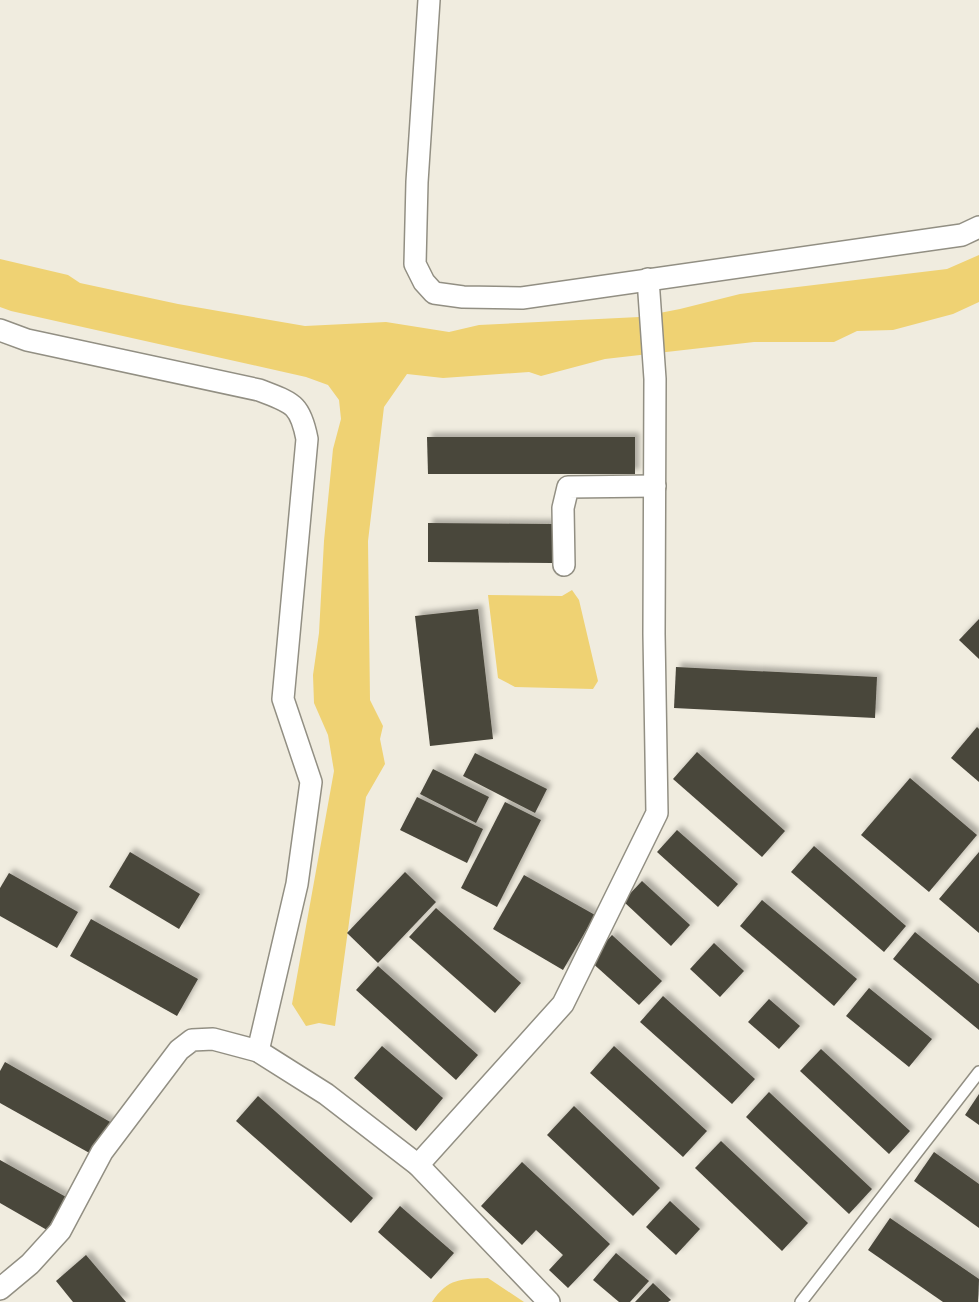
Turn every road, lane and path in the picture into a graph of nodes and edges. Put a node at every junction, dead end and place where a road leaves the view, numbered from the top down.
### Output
1 (429, 0) edge
2 (979, 227) edge
3 (648, 279) junction
4 (0, 330) edge
5 (655, 486) junction
6 (564, 565) dead end
7 (258, 1051) junction
8 (979, 1072) edge
9 (418, 1165) junction
10 (0, 1290) edge
11 (549, 1302) edge
12 (801, 1302) edge

1 - 3 street
2 - 3 street
3 - 5 street
4 - 7 street
5 - 6 street
5 - 9 street
7 - 9 street
7 - 10 street
8 - 12 lane
9 - 11 street

